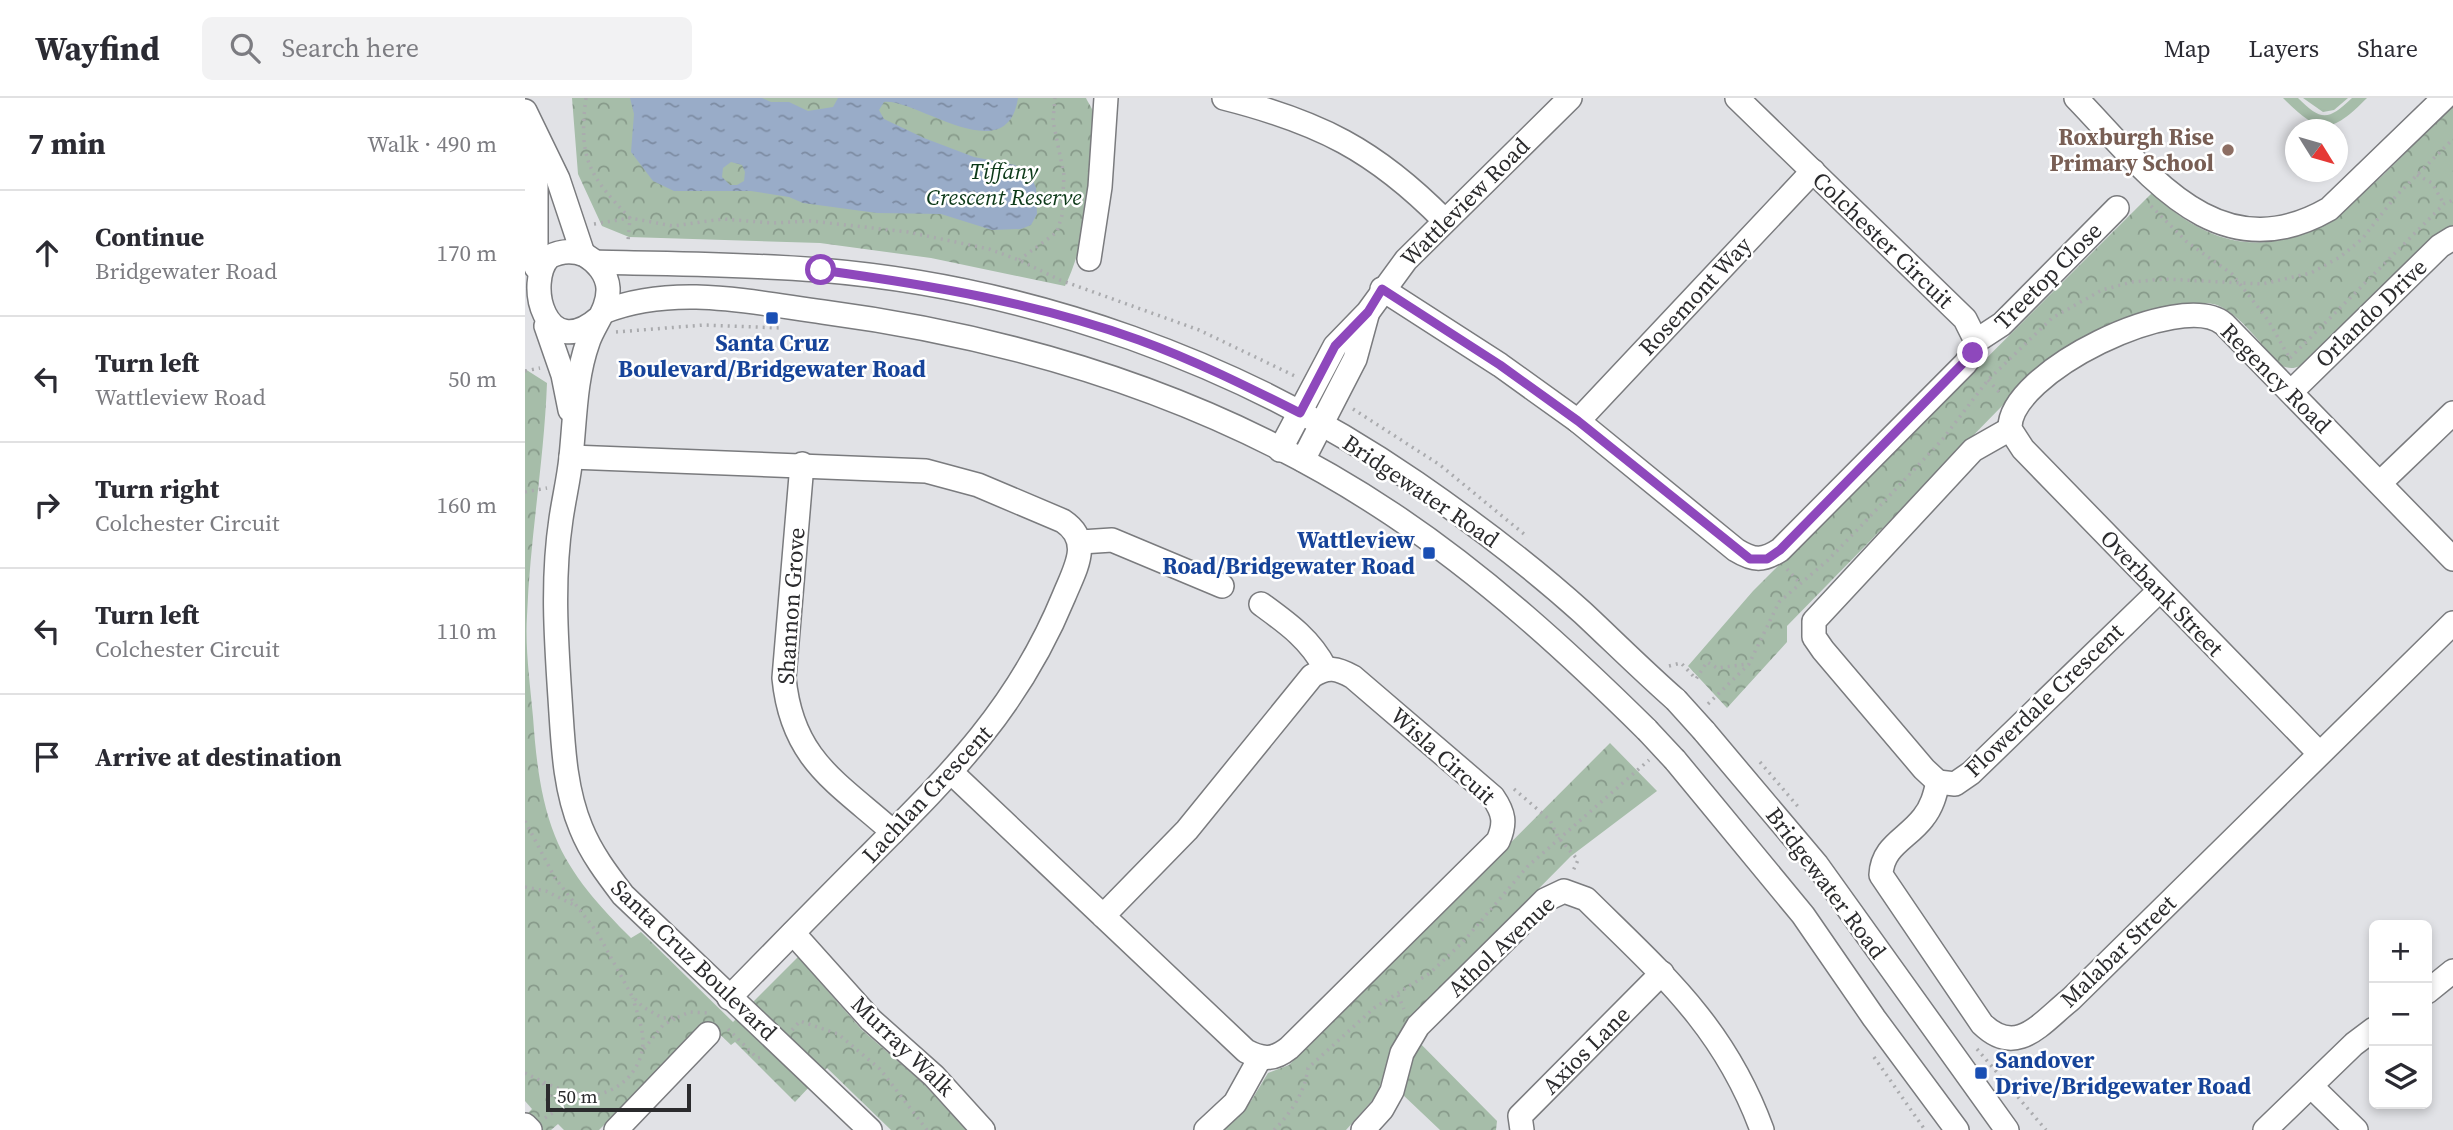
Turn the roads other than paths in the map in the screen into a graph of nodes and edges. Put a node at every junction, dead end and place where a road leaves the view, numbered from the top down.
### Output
1 (1106, 98) edge
2 (1224, 98) edge
3 (1570, 98) edge
4 (1737, 98) edge
5 (2076, 98) edge
6 (2444, 98) edge
7 (1300, 108) edge
8 (525, 111) edge
9 (525, 117) edge
10 (1813, 172) junction
11 (2117, 208) dead end
12 (1444, 220) junction
13 (2453, 238) edge
14 (589, 258) junction
15 (1089, 259) dead end
16 (531, 274) edge
17 (1382, 289) junction
18 (1368, 312) junction
19 (604, 321) junction
20 (537, 323) edge
21 (1976, 341) junction
22 (2297, 385) junction
23 (1300, 413) junction
24 (2453, 413) edge
25 (1578, 421) junction
26 (1321, 425) junction
27 (573, 427) junction
28 (2010, 429) junction
29 (1280, 450) junction
30 (571, 457) junction
31 (1303, 460) junction
32 (802, 464) junction
33 (2380, 483) junction
34 (1081, 542) junction
35 (2453, 558) edge
36 (1222, 586) dead end
37 (2159, 590) junction
38 (1261, 604) dead end
39 (2453, 623) edge
40 (1325, 668) junction
41 (2319, 753) junction
42 (952, 774) junction
43 (1938, 782) junction
44 (893, 832) junction
45 (1103, 916) junction
46 (793, 933) junction
47 (2453, 971) edge
48 (1662, 974) junction
49 (2432, 988) edge
50 (729, 998) junction
51 (708, 1034) dead end
52 (2369, 1034) edge
53 (1260, 1058) junction
54 (2311, 1086) junction
55 (2004, 1129) edge
56 (616, 1130) edge
57 (870, 1130) edge
58 (983, 1130) edge
59 (1206, 1130) edge
60 (1363, 1130) edge
61 (1522, 1130) edge
62 (1762, 1130) edge
63 (1957, 1130) edge
64 (2265, 1130) edge
65 (2356, 1130) edge

1 - 15 street
2 - 7 street
3 - 12 street, Wattleview Road
4 - 10 street, Colchester Circuit
5 - 6 street
7 - 12 street
8 - 14 street
9 - 16 street
10 - 21 street, Colchester Circuit
10 - 25 street, Rosemont Way
11 - 21 street, Treetop Close
12 - 17 street, Wattleview Road
13 - 22 street, Orlando Drive
14 - 16 street
14 - 19 street
14 - 23 street, Bridgewater Road
16 - 20 street
17 - 18 street, Wattleview Road
17 - 25 street
18 - 23 street, Wattleview Road
18 - 26 street, Wattleview Road
19 - 20 street
19 - 27 street, Santa Cruz Boulevard
19 - 29 street, Bridgewater Road
20 - 27 street, Santa Cruz Boulevard
21 - 25 street
22 - 28 street, Regency Road
22 - 33 street, Regency Road
23 - 26 street, Bridgewater Road
23 - 29 street, Wattleview Road
24 - 33 street
26 - 31 street, Wattleview Road
26 - 55 street, Bridgewater Road, bridge
27 - 30 street, Santa Cruz Boulevard
28 - 37 street, Overbank Street
28 - 43 street, Flowerdale Crescent
29 - 31 street, Bridgewater Road
30 - 32 street
30 - 50 street, Santa Cruz Boulevard
31 - 63 street, Bridgewater Road, bridge
32 - 34 street
32 - 44 street, Shannon Grove
33 - 35 street, Regency Road
34 - 36 street
34 - 42 street, Lachlan Crescent
37 - 41 street, Overbank Street
37 - 43 street, Flowerdale Crescent
38 - 40 street
39 - 41 street, Malabar Street
40 - 45 street
40 - 53 street, Wisla Circuit
41 - 43 street, Malabar Street
42 - 44 street, Lachlan Crescent
42 - 45 street
44 - 46 street, Lachlan Crescent
45 - 53 street
46 - 50 street, Lachlan Crescent
46 - 58 street, Murray Walk
47 - 49 street
48 - 60 street, Athol Avenue
48 - 61 street, Axios Lane
48 - 62 street, Athol Avenue
50 - 57 street, Santa Cruz Boulevard
51 - 56 street
52 - 54 street
53 - 59 street
54 - 64 street
54 - 65 street

